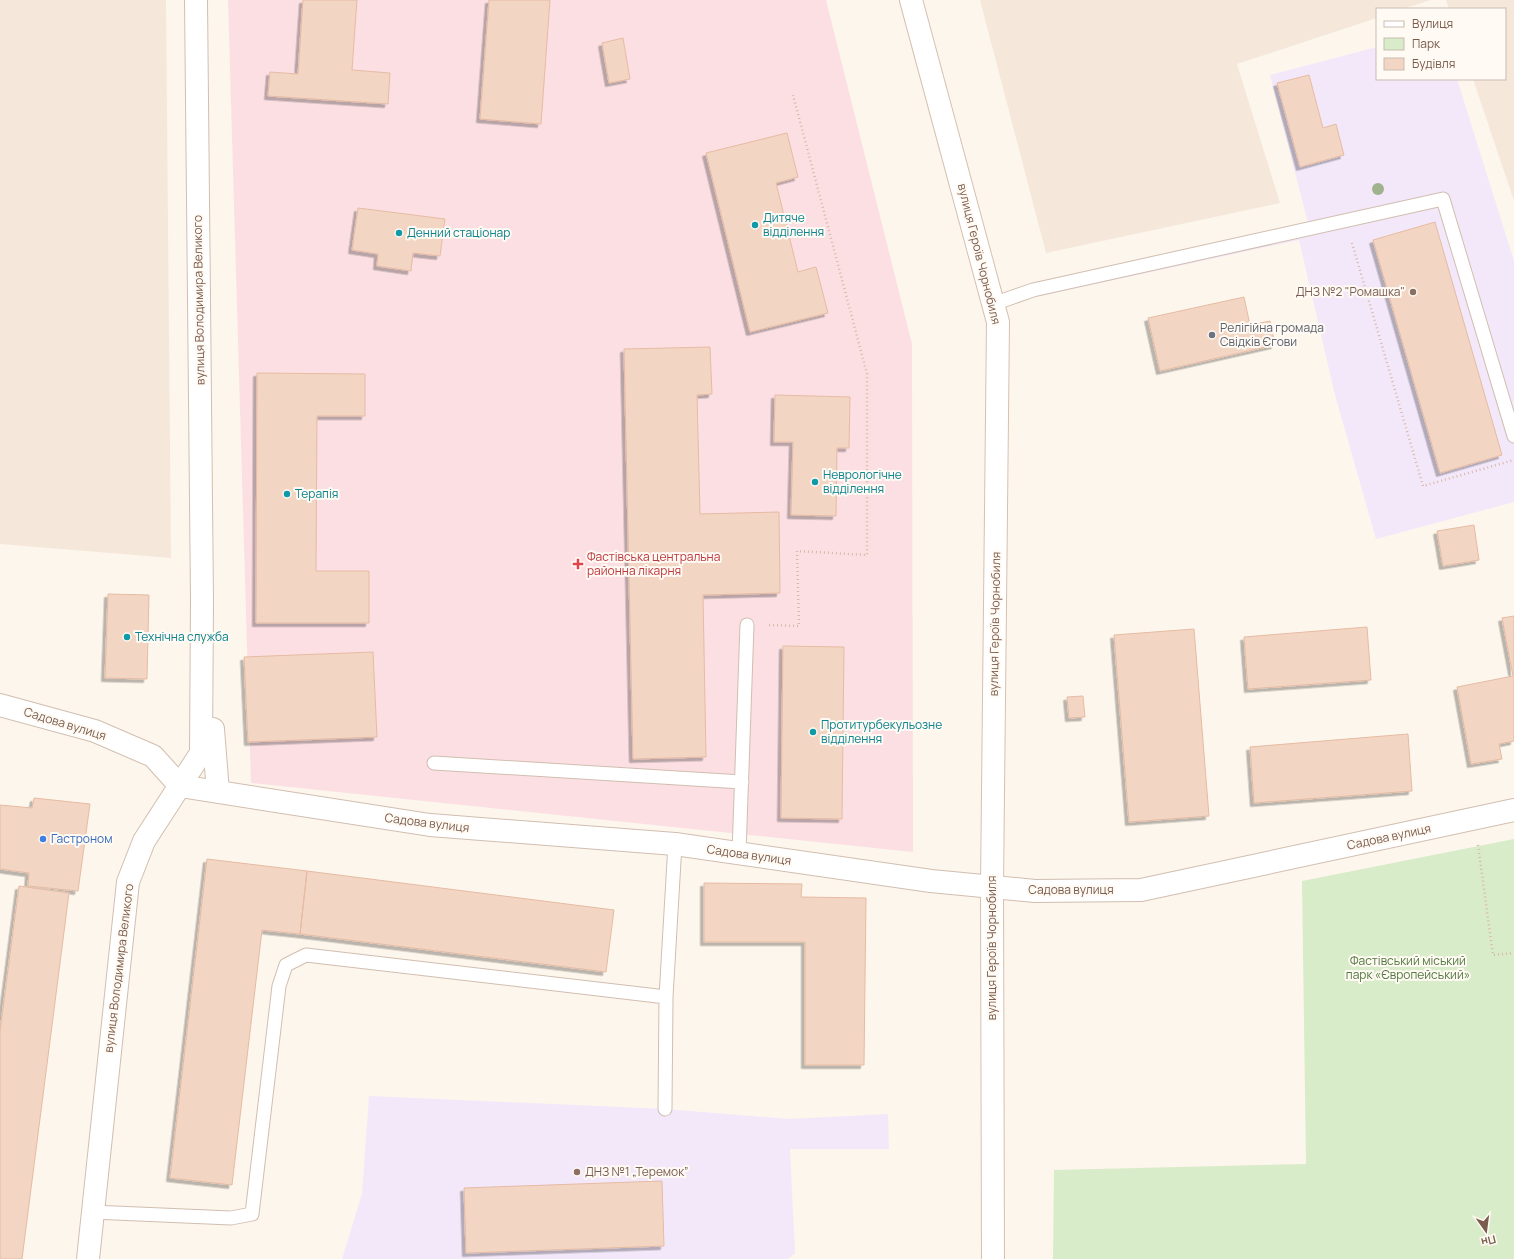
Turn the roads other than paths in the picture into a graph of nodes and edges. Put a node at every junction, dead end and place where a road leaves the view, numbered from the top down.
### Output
1 (196, 0) edge
2 (911, 0) edge
3 (993, 304) junction
4 (1514, 436) edge
5 (202, 600) junction
6 (747, 625) road end
7 (0, 705) edge
8 (434, 763) dead end
9 (742, 782) junction
10 (180, 786) junction
11 (218, 792) junction
12 (1514, 810) edge
13 (674, 844) junction
14 (739, 853) junction
15 (992, 887) junction
16 (666, 997) junction
17 (665, 1109) dead end
18 (92, 1212) junction
19 (88, 1259) edge
20 (993, 1259) edge

1 - 5 street, вулиця Володимира Великого
2 - 3 street, вулиця Героїв Чорнобиля
3 - 4 lane
3 - 15 street, вулиця Героїв Чорнобиля
5 - 10 street, вулиця Володимира Великого
5 - 11 street, вулиця Володимира Великого
6 - 9 lane
7 - 10 street, Садова вулиця
8 - 9 lane
9 - 14 lane
10 - 11 street, Садова вулиця
10 - 18 street, вулиця Володимира Великого
11 - 13 street, Садова вулиця
12 - 15 street, Садова вулиця
13 - 14 street, Садова вулиця
13 - 16 lane
14 - 15 street, Садова вулиця
15 - 20 street, вулиця Героїв Чорнобиля
16 - 17 lane
16 - 18 lane
18 - 19 street, вулиця Володимира Великого

